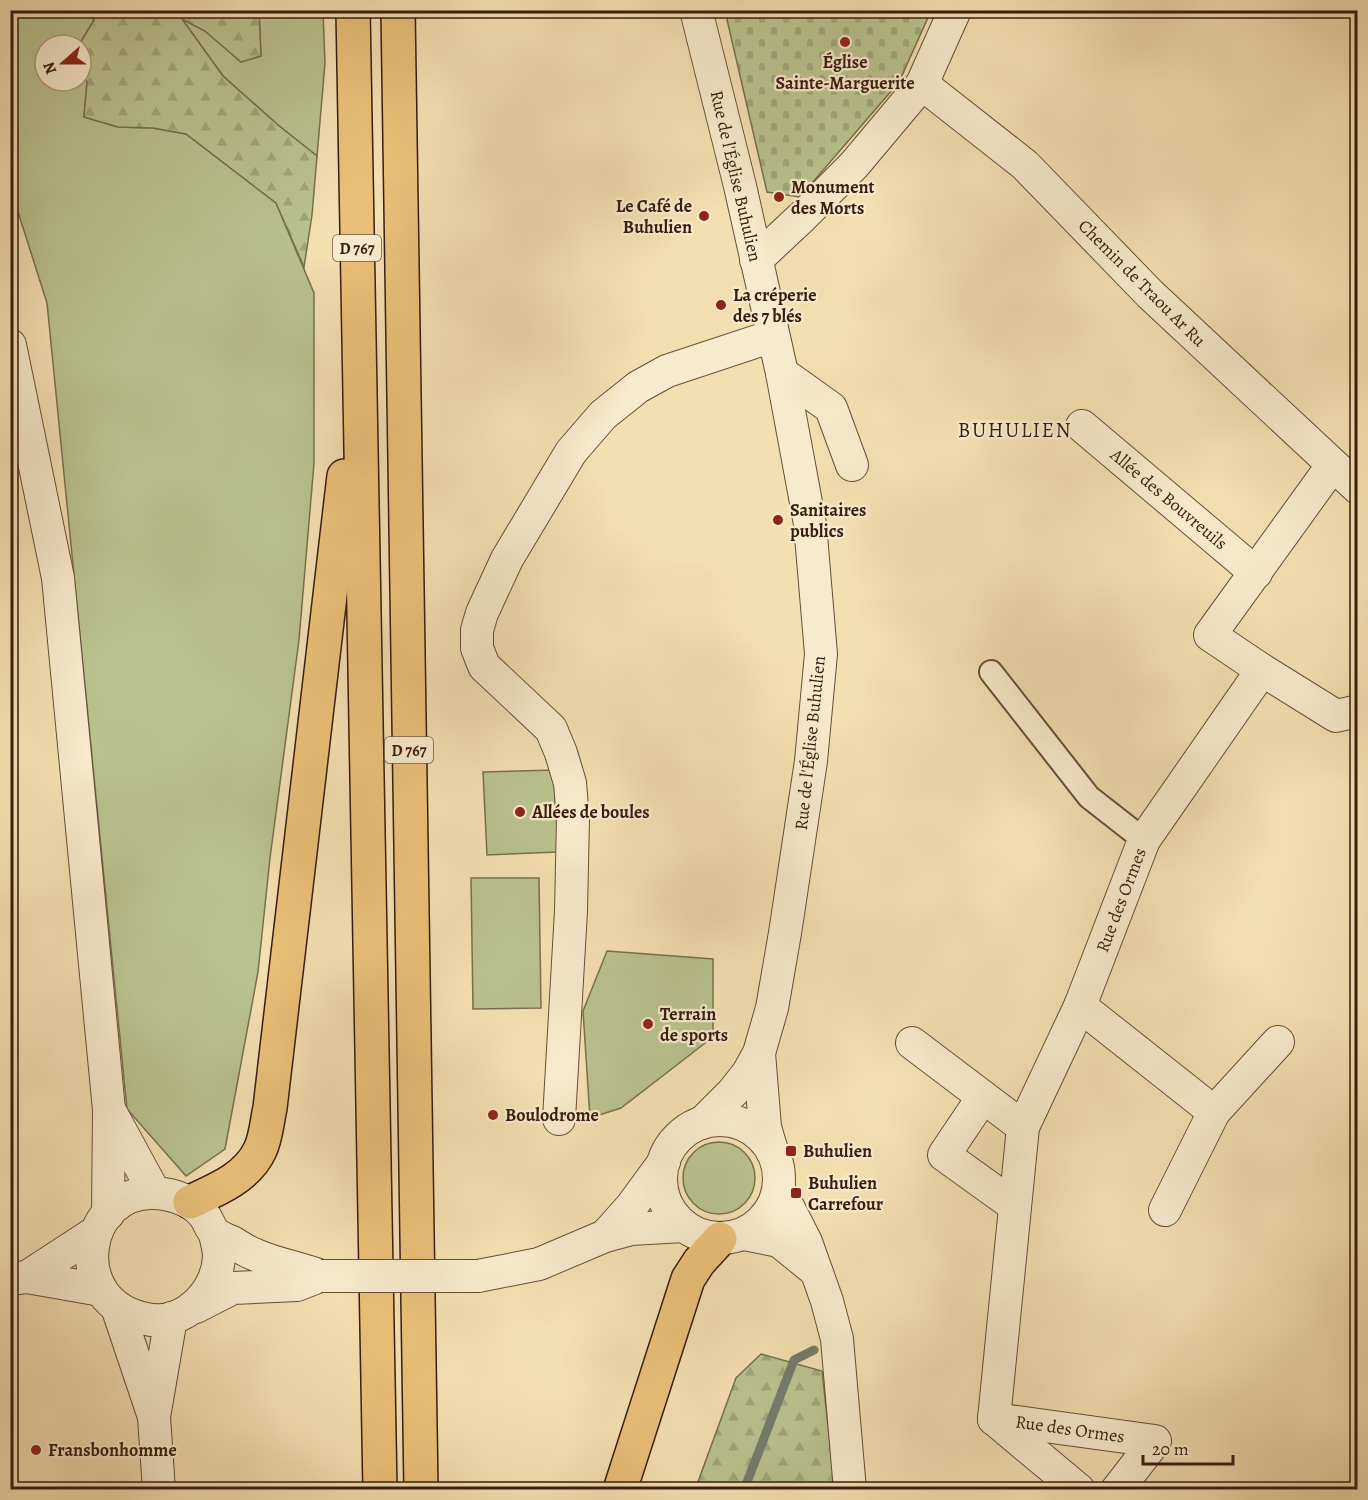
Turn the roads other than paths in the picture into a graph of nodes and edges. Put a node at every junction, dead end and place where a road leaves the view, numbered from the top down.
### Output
1 (352, 10) edge
2 (398, 10) edge
3 (696, 10) edge
4 (955, 10) edge
5 (922, 84) junction
6 (756, 260) junction
7 (773, 336) junction
8 (10, 345) edge
9 (359, 350) junction
10 (783, 373) junction
11 (1082, 426) dead end
12 (852, 465) dead end
13 (1332, 466) junction
14 (1358, 488) edge
15 (1256, 573) junction
16 (1262, 670) junction
17 (990, 672) dead end
18 (1358, 711) edge
19 (1144, 840) junction
20 (1080, 1006) junction
21 (1278, 1042) dead end
22 (912, 1043) dead end
23 (759, 1053) junction
24 (983, 1097) junction
25 (110, 1110) junction
26 (1214, 1112) junction
27 (559, 1119) dead end
28 (702, 1123) junction
29 (1023, 1127) junction
30 (772, 1152) junction
31 (664, 1162) junction
32 (778, 1189) junction
33 (154, 1192) junction
34 (189, 1203) junction
35 (1015, 1206) junction
36 (1165, 1210) dead end
37 (102, 1223) junction
38 (684, 1226) junction
39 (215, 1233) junction
40 (605, 1236) junction
41 (732, 1236) junction
42 (817, 1272) junction
43 (321, 1276) junction
44 (19, 1278) edge
45 (109, 1298) junction
46 (180, 1314) junction
47 (154, 1417) junction
48 (994, 1419) junction
49 (159, 1490) edge
50 (380, 1490) edge
51 (421, 1490) edge
52 (620, 1490) edge
53 (849, 1490) edge
54 (1079, 1490) edge
55 (1117, 1490) edge

1 - 9 highway, D 767
2 - 51 highway, D 767
3 - 6 street, Rue de l'Église Buhulien
4 - 5 street
5 - 6 street
5 - 13 street, Chemin de Traou Ar Ru
6 - 7 street, Rue de l'Église Buhulien
7 - 10 street, Rue de l'Église Buhulien
7 - 27 street
8 - 25 street
9 - 34 highway, D 767
9 - 50 highway, D 767
10 - 12 street
10 - 23 street, Rue de l'Église Buhulien
11 - 15 street, Allée des Bouvreuils
13 - 14 street, Chemin de Traou Ar Ru
13 - 15 street
15 - 16 street
16 - 18 street
16 - 19 street, Rue des Ormes
17 - 19 street
19 - 20 street, Rue des Ormes
20 - 26 street
20 - 29 street, Rue des Ormes
21 - 26 street
22 - 24 street
23 - 28 street, Rue de l'Église Buhulien
23 - 30 street, Rue de l'Église Buhulien
24 - 29 street
24 - 35 street
25 - 33 street
25 - 37 street
26 - 36 street
28 - 30 street
28 - 31 street
29 - 35 street, Rue des Ormes
30 - 32 street
31 - 38 street
31 - 40 street
32 - 41 street
32 - 42 street
33 - 34 street
33 - 37 street
34 - 39 street
35 - 48 street, Rue des Ormes
37 - 44 street
37 - 45 street
38 - 40 street
38 - 41 street
39 - 43 street
39 - 46 street
40 - 43 street, bridge
41 - 42 street
41 - 52 highway
42 - 53 street
43 - 46 street
44 - 45 street
45 - 46 street
45 - 47 street
46 - 47 street
47 - 49 street
48 - 54 street, Rue des Ormes
48 - 55 street, Rue des Ormes

